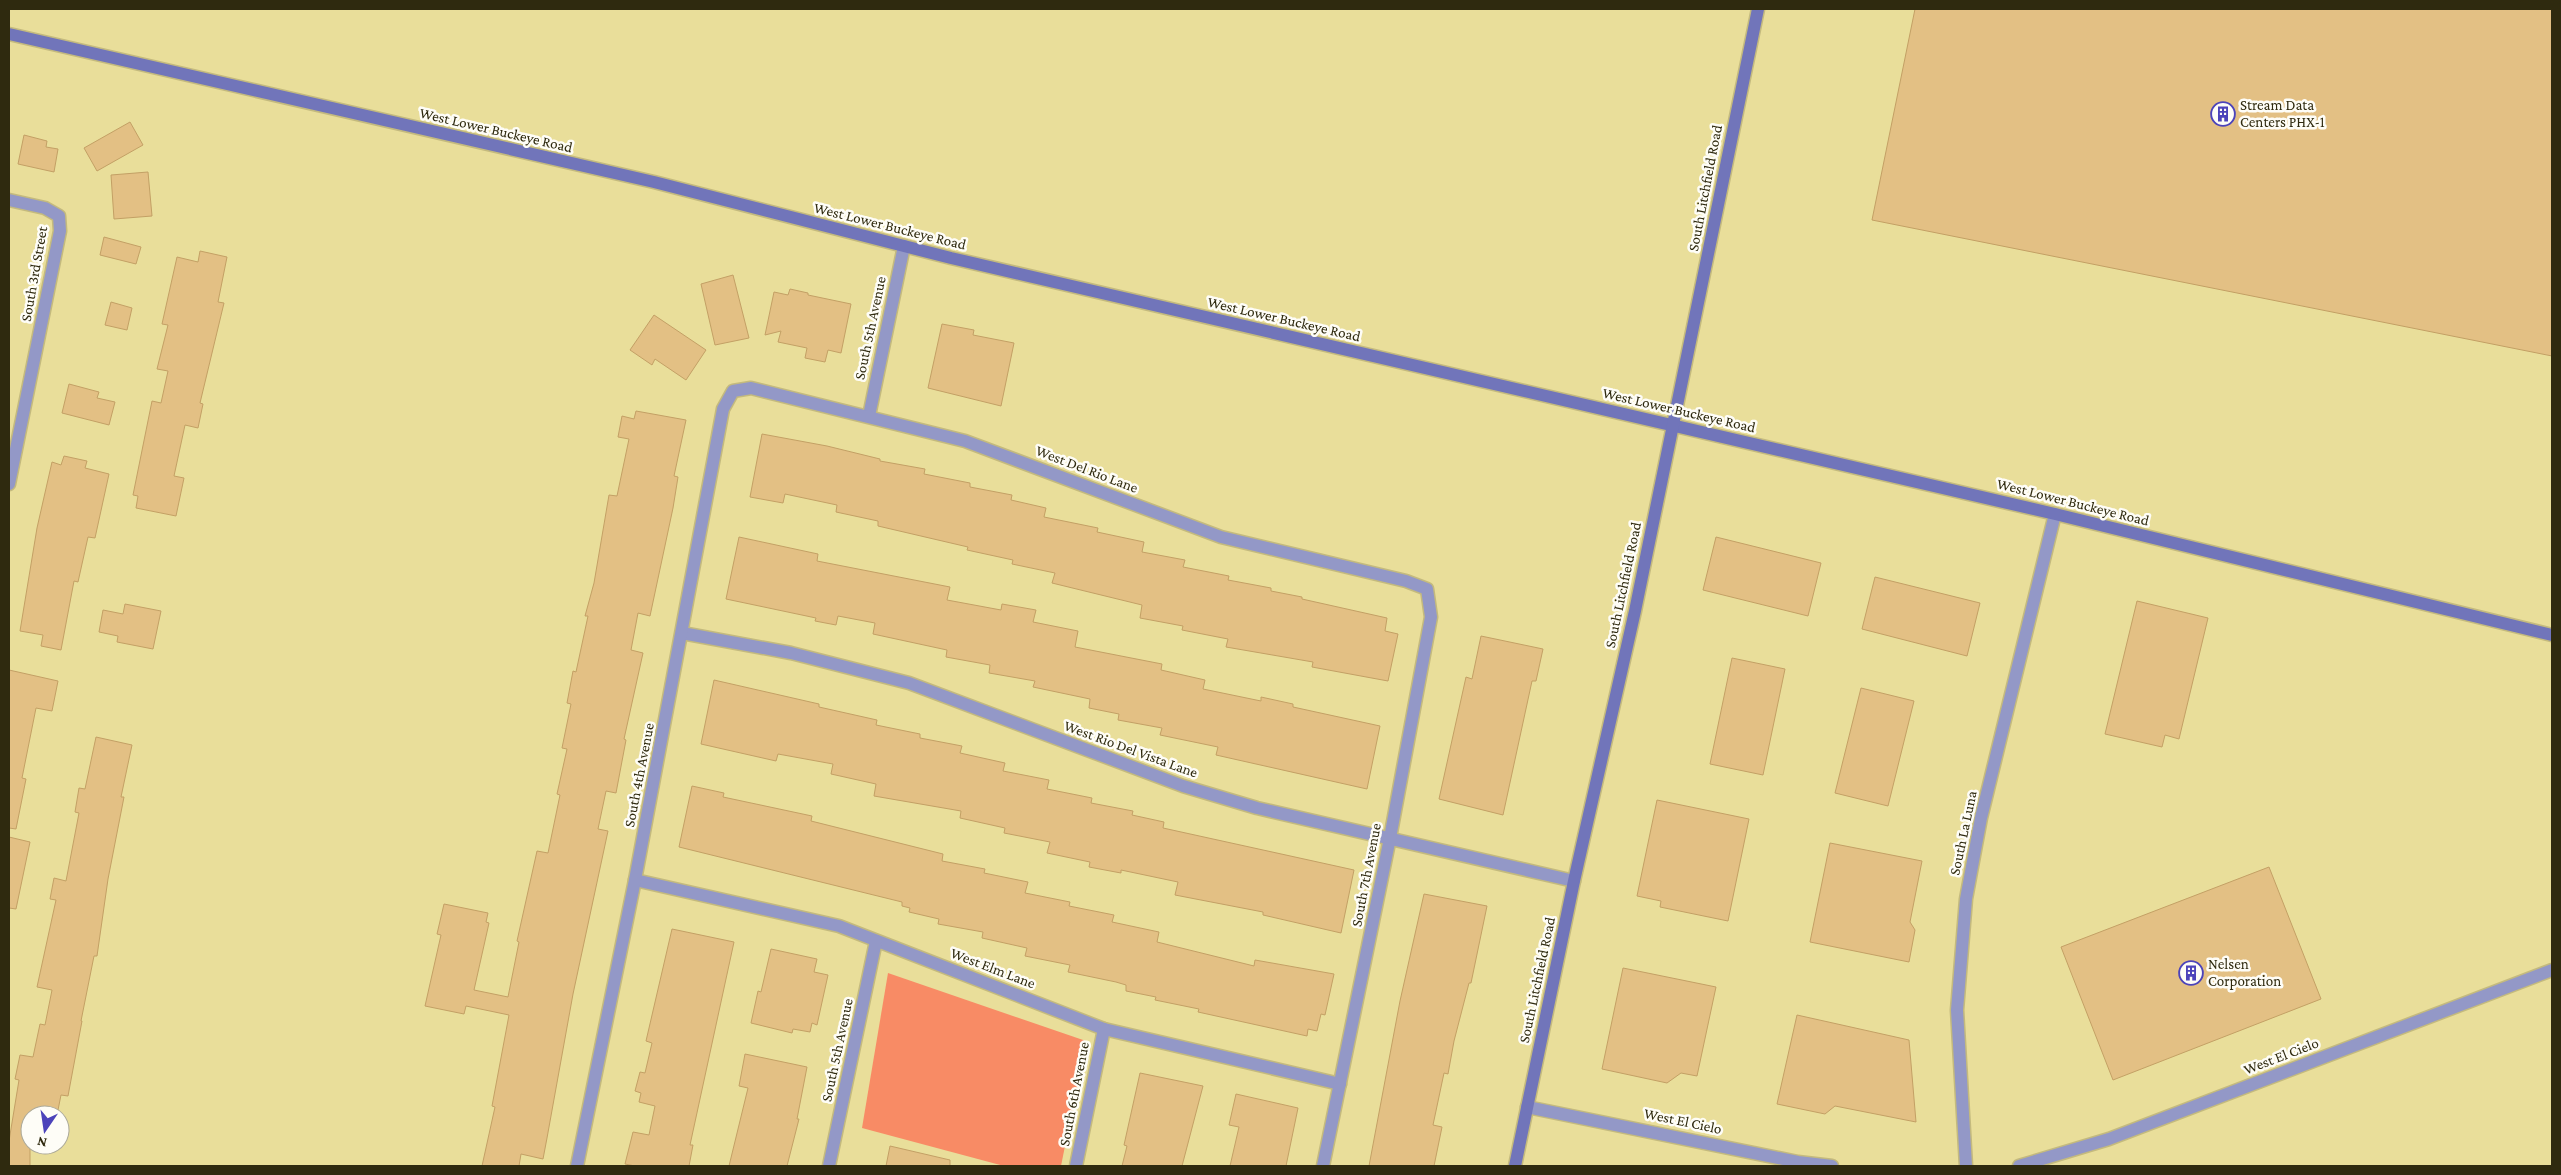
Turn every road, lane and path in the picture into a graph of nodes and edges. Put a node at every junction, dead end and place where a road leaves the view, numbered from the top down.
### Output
1 (1758, 9) edge
2 (9, 34) edge
3 (9, 200) edge
4 (904, 246) junction
5 (733, 391) joint
6 (869, 416) junction
7 (1674, 426) junction
8 (14, 428) edge
9 (9, 484) edge
10 (2055, 514) junction
11 (1427, 589) joint
12 (682, 633) junction
13 (2552, 635) edge
14 (1390, 838) junction
15 (635, 880) junction
16 (1574, 881) junction
17 (876, 941) junction
18 (2552, 970) edge
19 (1104, 1028) junction
20 (1340, 1084) junction
21 (1527, 1107) junction
22 (578, 1166) edge
23 (829, 1166) edge
24 (1076, 1166) edge
25 (1323, 1166) edge
26 (1515, 1166) edge
27 (1832, 1166) edge
28 (1966, 1166) edge
29 (2019, 1166) edge

1 - 7 main road, South Litchfield Road
2 - 4 main road, West Lower Buckeye Road
3 - 8 street, South 3rd Street
4 - 6 street, South 5th Avenue
4 - 7 main road, West Lower Buckeye Road
5 - 6 street, West Del Rio Lane
5 - 12 street, South 4th Avenue
6 - 11 street, West Del Rio Lane
7 - 10 main road, West Lower Buckeye Road
7 - 16 main road, South Litchfield Road
8 - 9 street, South 3rd Street
10 - 13 main road, West Lower Buckeye Road
10 - 28 street, South La Luna
11 - 14 street, South 7th Avenue
12 - 14 street, West Rio Del Vista Lane
12 - 15 street, South 4th Avenue
14 - 16 street, West Rio Del Vista Lane
14 - 20 street, South 7th Avenue
15 - 17 street, West Elm Lane
15 - 22 street, South 4th Avenue
16 - 21 main road, South Litchfield Road
17 - 19 street, West Elm Lane
17 - 23 street, South 5th Avenue
18 - 29 street, West El Cielo
19 - 20 street, West Elm Lane
19 - 24 street, South 6th Avenue
20 - 25 street, South 7th Avenue
21 - 26 main road, South Litchfield Road
21 - 27 street, West El Cielo

